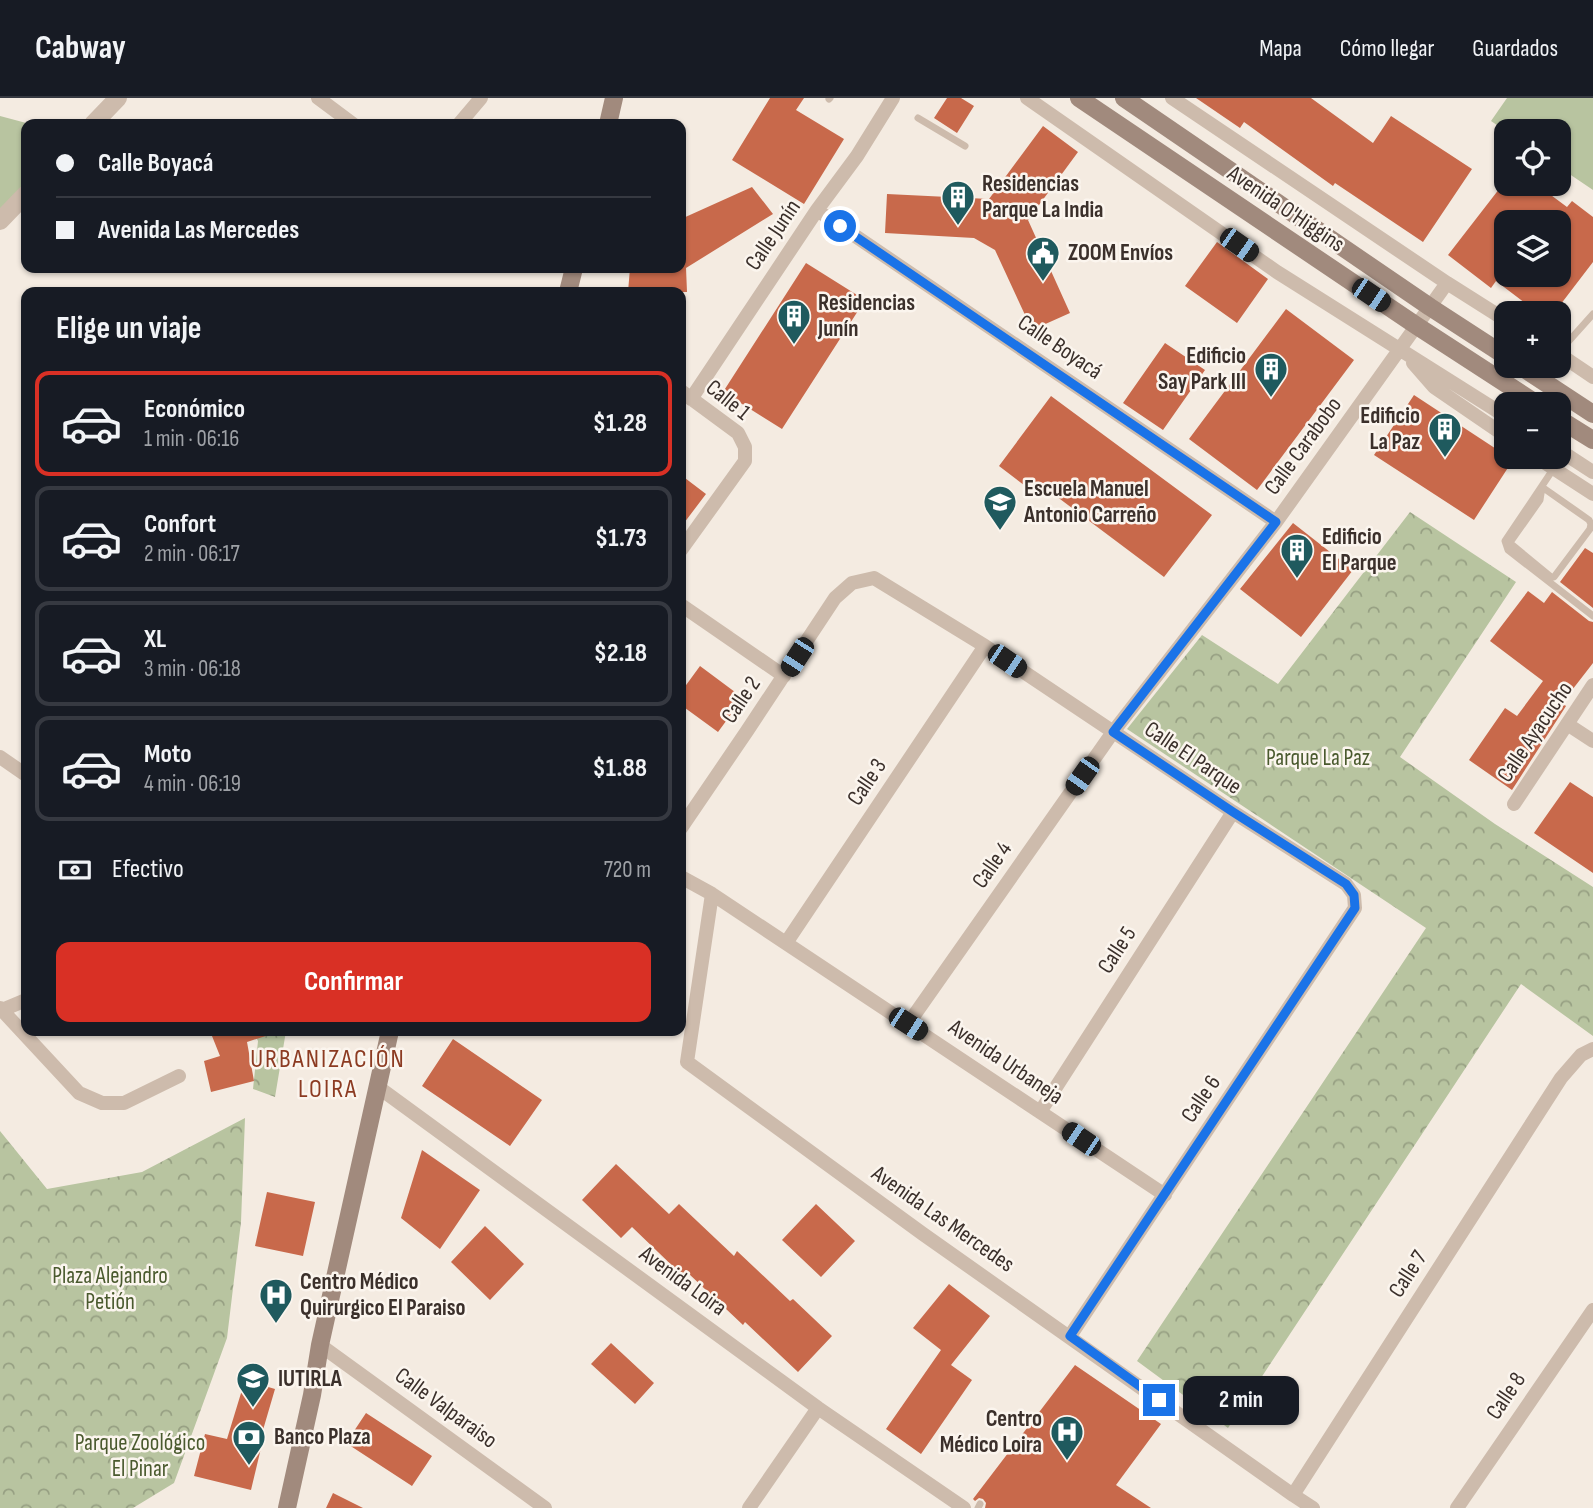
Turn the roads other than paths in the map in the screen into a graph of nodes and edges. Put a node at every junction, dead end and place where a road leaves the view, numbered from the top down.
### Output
1 (118, 98) edge
2 (318, 98) edge
3 (481, 98) edge
4 (614, 98) edge
5 (892, 98) edge
6 (1027, 98) edge
7 (1079, 98) edge
8 (1124, 98) edge
9 (1172, 98) edge
10 (918, 118) dead end
11 (98, 119) edge
12 (346, 119) edge
13 (463, 119) edge
14 (609, 119) edge
15 (965, 146) dead end
16 (21, 199) edge
17 (817, 210) junction
18 (0, 221) edge
19 (1447, 283) junction
20 (1430, 307) junction
21 (1494, 313) edge
22 (1593, 314) edge
23 (1417, 326) junction
24 (1571, 339) edge
25 (1400, 349) junction
26 (1494, 349) edge
27 (1571, 361) edge
28 (1593, 377) edge
29 (1538, 378) edge
30 (1519, 392) edge
31 (686, 395) edge
32 (1494, 409) edge
33 (1593, 414) edge
34 (1571, 426) edge
35 (1494, 428) edge
36 (1593, 440) edge
37 (1571, 458) edge
38 (1554, 469) joint
39 (1593, 472) edge
40 (1542, 487) junction
41 (1593, 494) edge
42 (1276, 522) junction
43 (686, 543) edge
44 (874, 578) joint
45 (686, 608) edge
46 (1593, 616) edge
47 (985, 646) junction
48 (785, 676) junction
49 (1593, 685) edge
50 (1567, 724) junction
51 (1113, 732) junction
52 (1593, 741) edge
53 (0, 757) edge
54 (21, 772) edge
55 (1514, 804) dead end
56 (1233, 812) junction
57 (686, 821) edge
58 (686, 880) edge
59 (1346, 884) joint
60 (712, 894) junction
61 (786, 943) junction
62 (21, 1002) edge
63 (1, 1009) edge
64 (908, 1024) junction
65 (21, 1031) edge
66 (26, 1036) edge
67 (389, 1036) edge
68 (1593, 1049) edge
69 (179, 1076) dead end
70 (378, 1087) junction
71 (1040, 1112) junction
72 (1165, 1195) junction
73 (1593, 1310) edge
74 (1070, 1336) junction
75 (320, 1345) junction
76 (818, 1408) junction
77 (1293, 1495) junction
78 (287, 1508) edge
79 (545, 1508) edge
80 (748, 1508) edge
81 (964, 1508) edge
82 (1313, 1508) edge
83 (1457, 1508) edge

1 - 11 street
2 - 12 street
3 - 13 street
4 - 14 main road
5 - 17 street, Calle Junín
6 - 25 street
7 - 23 main road, Avenida O'Higgins
8 - 20 main road, Avenida O'Higgins
9 - 19 street, Avenida O'Higgins
10 - 15 lane
16 - 18 street
17 - 31 street, Calle Junín
17 - 42 street, Calle Boyacá
19 - 20 street, Calle Carabobo
19 - 21 street, Avenida O'Higgins
20 - 23 street, Calle Carabobo
20 - 26 main road, Avenida O'Higgins
22 - 24 lane
23 - 25 street, Calle Carabobo
23 - 30 main road, Avenida O'Higgins
25 - 32 street
25 - 35 street
25 - 42 street, Calle Carabobo
27 - 28 street
29 - 33 main road
31 - 43 street, Calle 1
34 - 36 main road
37 - 39 street
38 - 40 lane
38 - 41 street
40 - 40 lane
40 - 46 lane
42 - 51 street, Calle Carabobo
44 - 47 street, Calle El Parque
44 - 48 street, Calle 2
45 - 48 street
47 - 51 street, Calle El Parque
47 - 61 street, Calle 3
48 - 57 street, Calle 2
49 - 50 street, Calle Ayacucho
50 - 52 street
50 - 55 street, Calle Ayacucho
51 - 56 street, Calle El Parque
51 - 64 street, Calle 4
53 - 54 street
56 - 59 street, Calle El Parque
56 - 71 street, Calle 5
58 - 60 street, Avenida Urbaneja
59 - 72 street, Calle 6
60 - 61 street, Avenida Urbaneja
60 - 74 street, Avenida Las Mercedes
61 - 64 street, Avenida Urbaneja
62 - 63 street
63 - 65 street
64 - 71 street, Avenida Urbaneja
66 - 69 street
67 - 70 main road
68 - 77 street, Calle 7
70 - 75 main road
70 - 76 street, Avenida Loira
71 - 72 street, Avenida Urbaneja
72 - 74 street, Calle 6
73 - 83 street, Calle 8
74 - 77 street, Avenida Las Mercedes
75 - 78 main road
75 - 79 street, Calle Valparaiso
76 - 80 street
76 - 81 street, Avenida Loira
77 - 82 street, Avenida Las Mercedes

